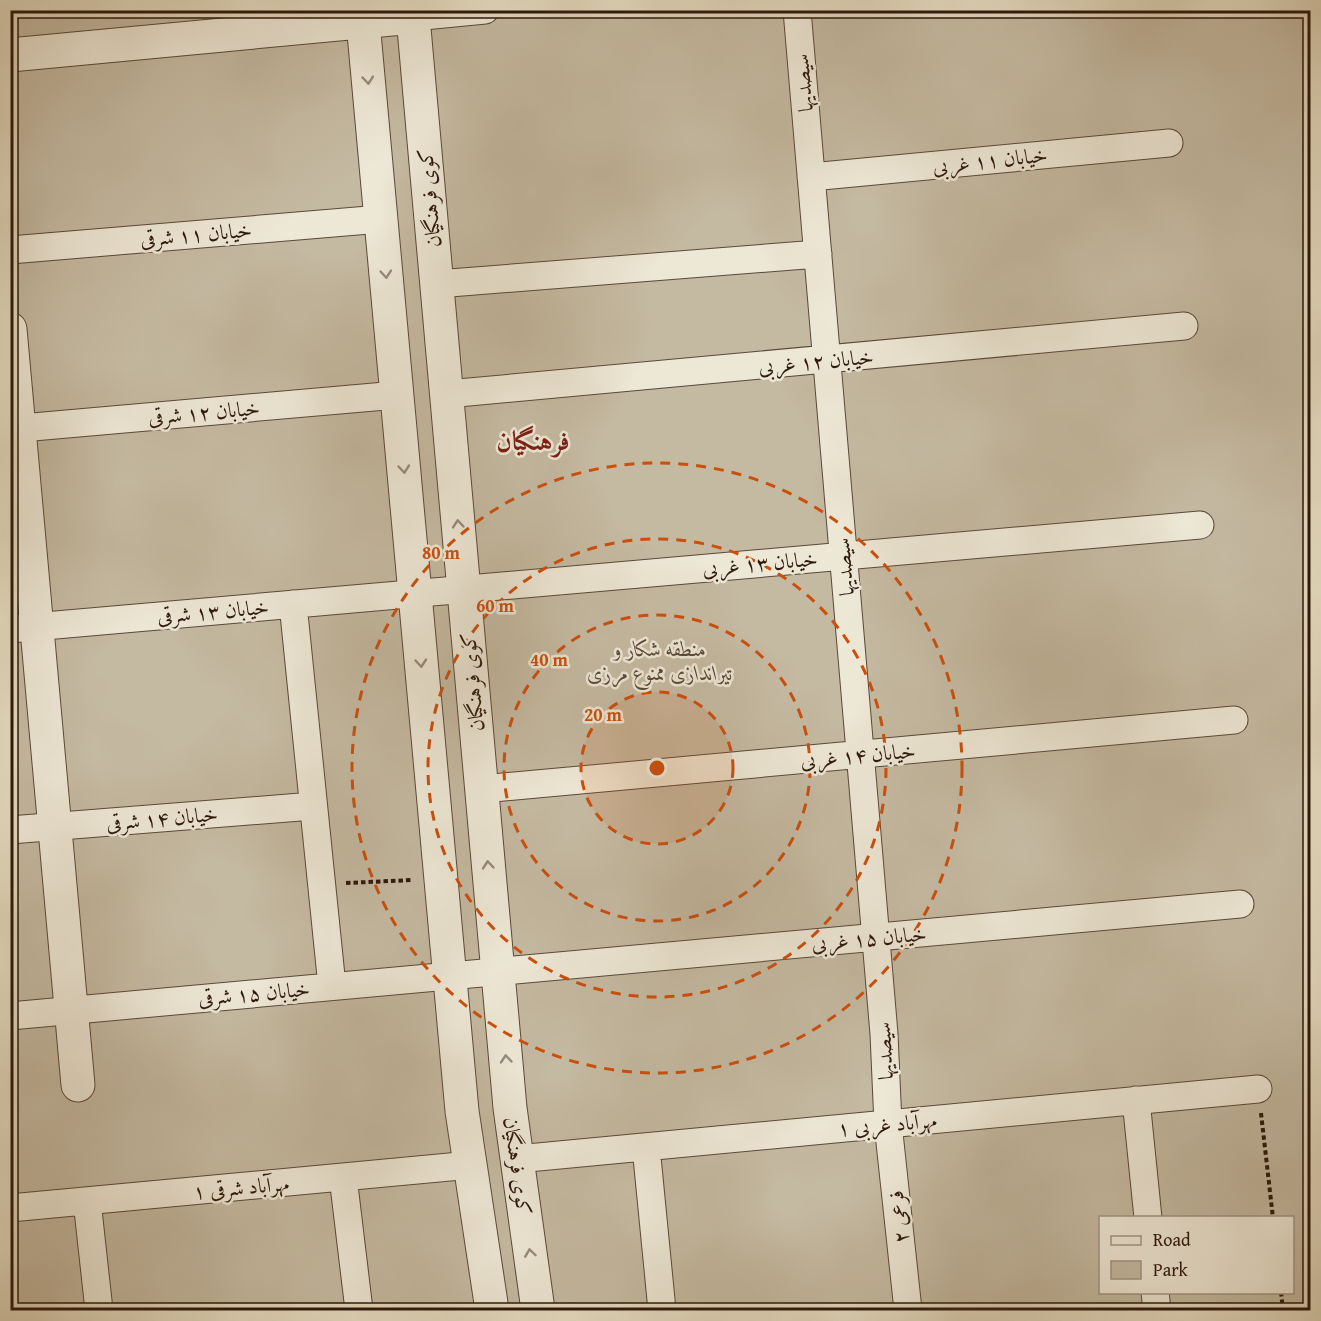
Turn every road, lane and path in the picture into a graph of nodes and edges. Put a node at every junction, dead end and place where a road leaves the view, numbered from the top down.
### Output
1 (485, 10) edge
2 (797, 10) edge
3 (413, 17) junction
4 (363, 22) junction
5 (10, 55) edge
6 (1169, 143) dead end
7 (811, 177) junction
8 (381, 219) junction
9 (10, 250) edge
10 (818, 254) junction
11 (436, 284) junction
12 (1184, 327) dead end
13 (10, 329) edge
14 (827, 360) junction
15 (447, 394) junction
16 (397, 395) junction
17 (15, 429) edge
18 (1200, 525) dead end
19 (843, 556) junction
20 (464, 589) junction
21 (415, 594) junction
22 (293, 604) junction
23 (24, 628) edge
24 (1234, 720) dead end
25 (860, 754) junction
26 (482, 789) junction
27 (313, 806) junction
28 (55, 827) junction
29 (10, 830) edge
30 (441, 878) junction
31 (321, 884) junction
32 (1240, 904) dead end
33 (876, 937) junction
34 (498, 971) junction
35 (450, 976) junction
36 (332, 986) junction
37 (71, 1010) junction
38 (10, 1016) edge
39 (78, 1085) dead end
40 (1258, 1089) joint
41 (1136, 1100) junction
42 (888, 1124) junction
43 (646, 1147) junction
44 (517, 1159) junction
45 (471, 1166) junction
46 (343, 1177) junction
47 (87, 1201) junction
48 (10, 1208) edge
49 (1148, 1216) edge
50 (1273, 1216) edge
51 (1155, 1294) edge
52 (1281, 1294) edge
53 (99, 1311) edge
54 (359, 1311) edge
55 (492, 1311) edge
56 (538, 1311) edge
57 (662, 1311) edge
58 (908, 1311) edge
59 (1156, 1311) edge
60 (1283, 1311) edge

1 - 3 street
2 - 7 street, سیصدیها
3 - 4 street
3 - 11 street, کوی فرهنگیان
4 - 5 street
4 -> 8 street
6 - 7 street, خیابان ۱۱ غربی
7 - 10 street, سیصدیها
8 - 9 street, خیابان ۱۱ شرقی
8 -> 16 street
10 - 11 street
10 - 14 street, سیصدیها
11 - 15 street, کوی فرهنگیان
12 - 14 street, خیابان ۱۲ غربی
13 - 17 street
14 - 15 street, خیابان ۱۲ غربی
14 - 19 street, سیصدیها
20 -> 15 street, کوی فرهنگیان
16 - 17 street, خیابان ۱۲ شرقی
16 -> 21 street
17 - 23 street
18 - 19 street, خیابان ۱۳ غربی
19 - 20 street, خیابان ۱۳ غربی
19 - 25 street, سیصدیها
20 - 21 street, خیابان ۱۳ غربی
20 - 26 street, کوی فرهنگیان
21 - 22 street, خیابان ۱۳ شرقی
21 -> 30 street
22 - 23 street, خیابان ۱۳ شرقی
22 - 27 street
23 - 28 street
24 - 25 street, خیابان ۱۴ غربی
25 - 26 street, خیابان ۱۴ غربی
25 - 33 street, سیصدیها
34 -> 26 street, کوی فرهنگیان
27 - 28 street, خیابان ۱۴ شرقی
27 - 31 street
28 - 29 street, خیابان ۱۴ شرقی
28 - 37 street
30 - 31 path
30 - 35 street
31 - 36 street
32 - 33 street, خیابان ۱۵ غربی
33 - 34 street, خیابان ۱۵ غربی
33 - 42 street, سیصدیها
34 - 35 street, خیابان ۱۵ شرقی
44 -> 34 street, کوی فرهنگیان
35 - 36 street, خیابان ۱۵ شرقی
35 - 45 street
36 - 37 street, خیابان ۱۵ شرقی
37 - 38 street, خیابان ۱۵ شرقی
37 - 39 street
40 - 41 street, مهرآباد غربی ۱
40 - 50 path
41 - 42 street, مهرآباد غربی ۱
41 - 49 street
42 - 43 street, مهرآباد غربی ۱
42 - 58 street, فرعی ۲
43 - 44 street, مهرآباد غربی ۱
43 - 57 street
44 - 45 street
56 -> 44 street, کوی فرهنگیان
45 - 46 street, مهرآباد شرقی ١
45 - 55 street
46 - 47 street, مهرآباد شرقی ١
46 - 54 street
47 - 48 street, مهرآباد شرقی ١
47 - 53 street
51 - 59 street
52 - 60 path

